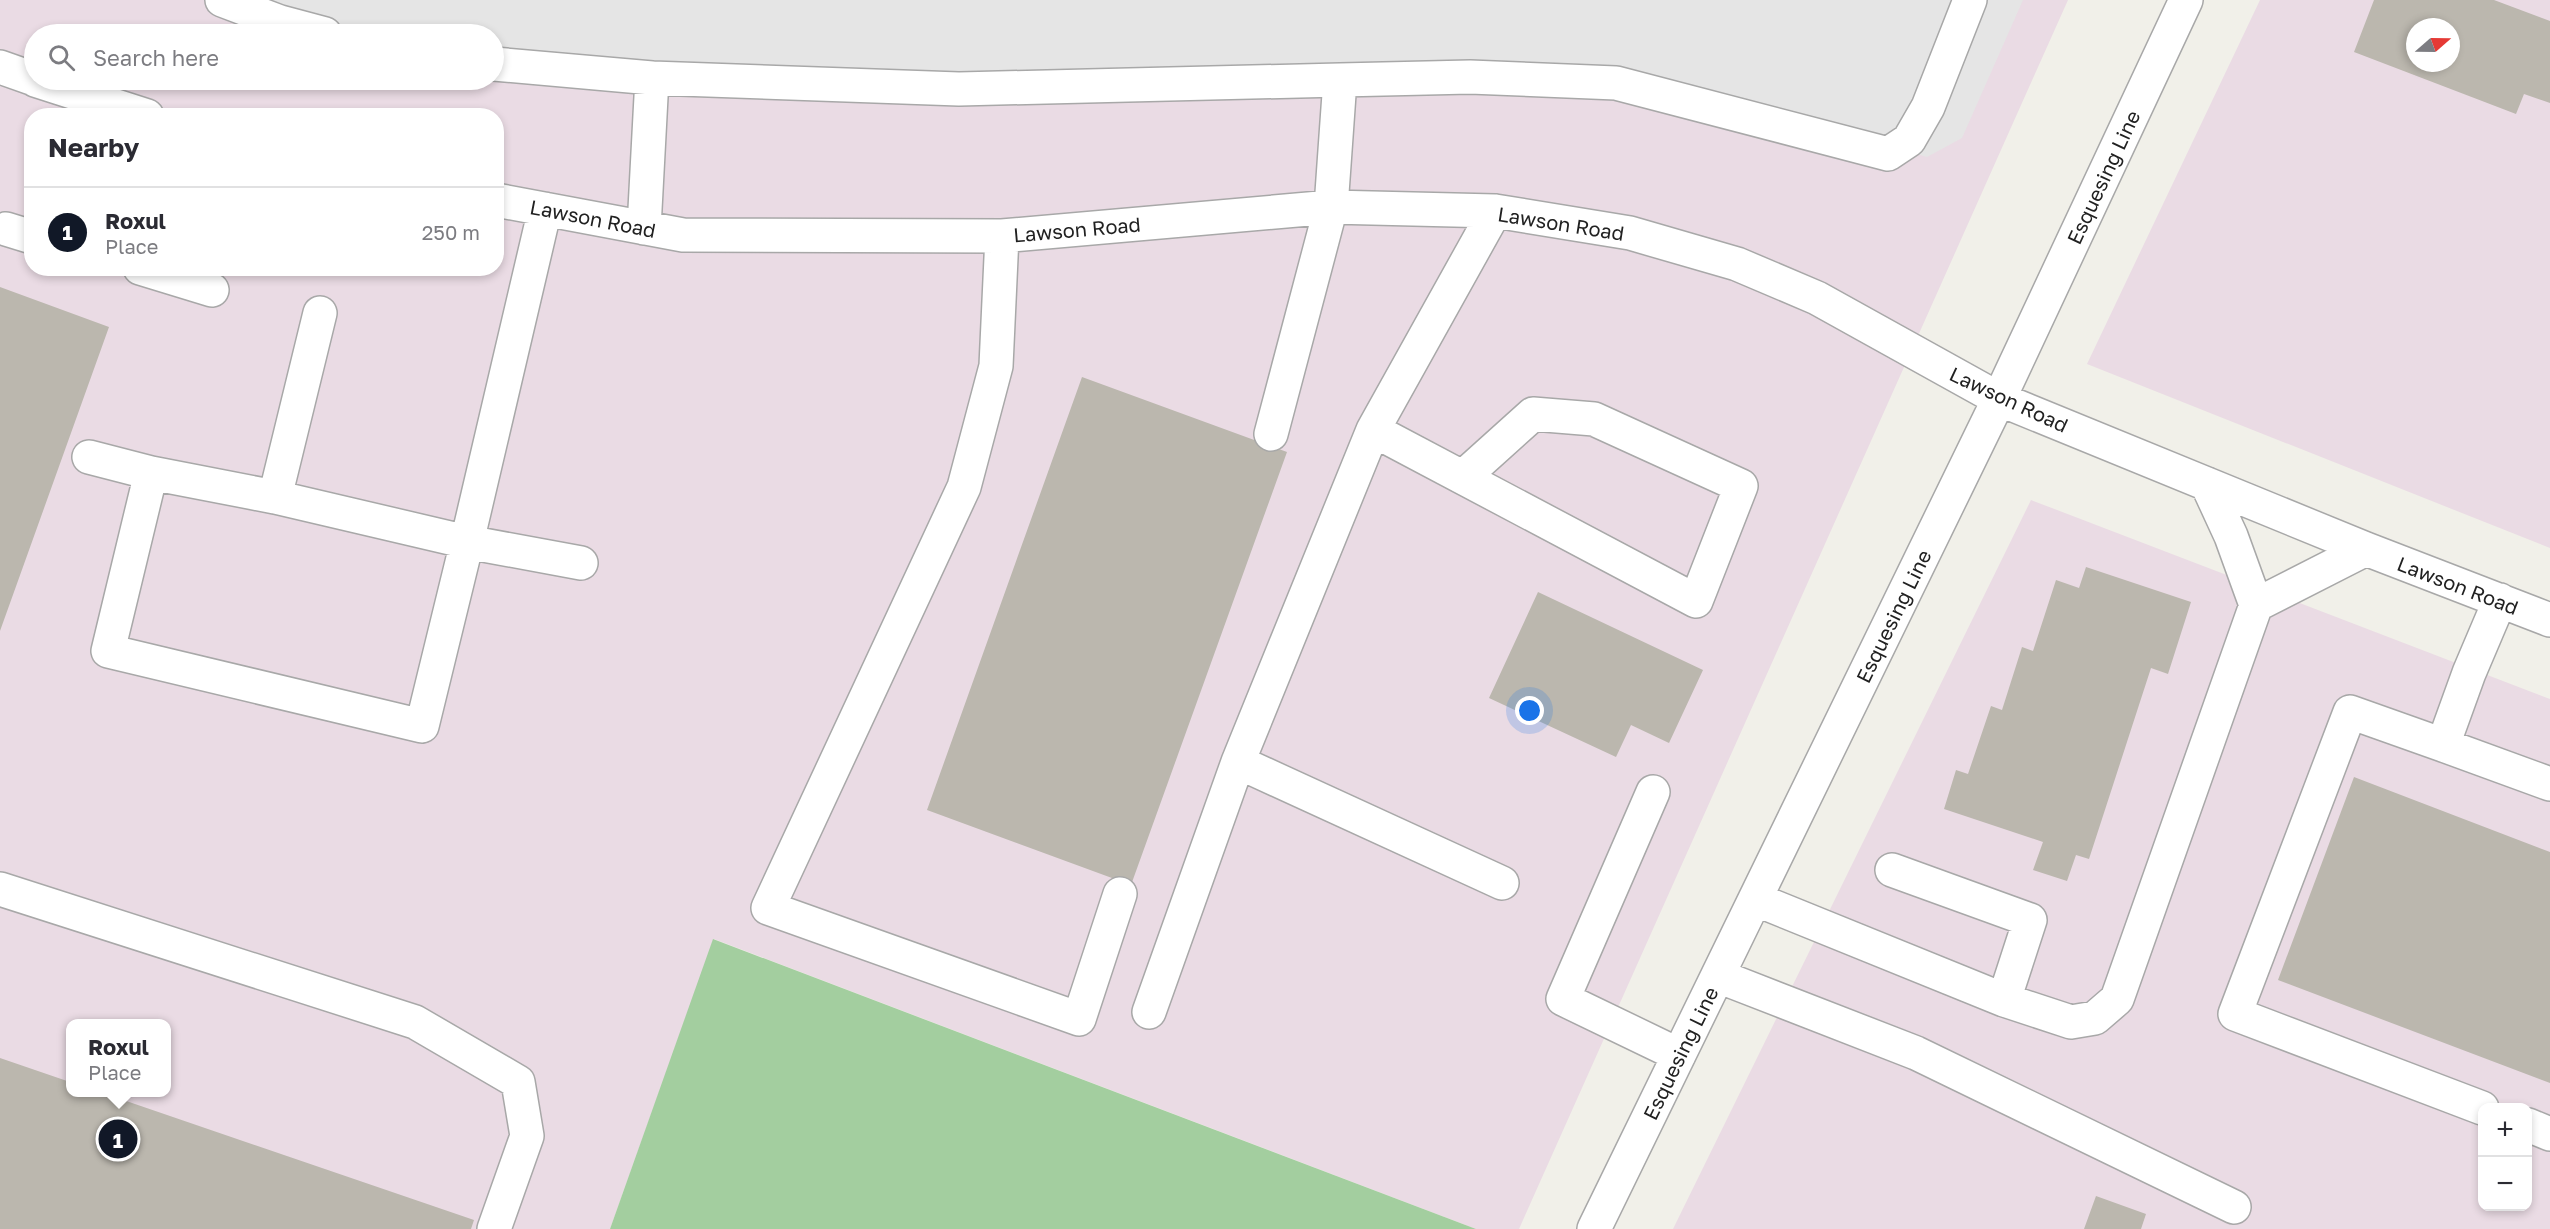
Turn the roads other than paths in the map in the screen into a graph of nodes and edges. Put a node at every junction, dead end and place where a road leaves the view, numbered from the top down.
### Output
1 (222, 0) edge
2 (1970, 0) edge
3 (2186, 0) edge
4 (288, 24) edge
5 (504, 65) edge
6 (0, 67) edge
7 (24, 75) edge
8 (652, 78) junction
9 (1340, 80) junction
10 (68, 90) edge
11 (122, 108) edge
12 (504, 201) edge
13 (1331, 207) junction
14 (545, 209) junction
15 (1495, 211) junction
16 (644, 228) junction
17 (1002, 236) junction
18 (166, 276) edge
19 (212, 290) dead end
20 (320, 313) dead end
21 (1999, 399) junction
22 (1373, 430) junction
23 (1271, 434) dead end
24 (88, 457) dead end
25 (151, 473) junction
26 (1463, 477) junction
27 (2207, 484) junction
28 (274, 497) junction
29 (467, 542) junction
30 (2366, 549) junction
31 (581, 563) dead end
32 (2500, 600) junction
33 (2256, 605) junction
34 (2550, 620) edge
35 (2443, 745) junction
36 (1238, 762) junction
37 (2550, 784) edge
38 (1653, 792) dead end
39 (1892, 870) dead end
40 (1502, 883) dead end
41 (0, 889) edge
42 (1120, 894) dead end
43 (1755, 900) junction
44 (1718, 976) junction
45 (2004, 1000) junction
46 (1149, 1012) dead end
47 (1679, 1055) junction
48 (2478, 1106) edge
49 (2532, 1127) edge
50 (2550, 1134) edge
51 (2234, 1207) dead end
52 (494, 1229) edge
53 (1594, 1229) edge

1 - 4 street
2 - 9 street
3 - 21 street, Esquesing Line
5 - 8 street
6 - 7 street
8 - 9 street
8 - 16 street
9 - 13 street
10 - 11 street
12 - 14 street, Lawson Road
13 - 15 street, Lawson Road
13 - 17 street, Lawson Road
13 - 23 street
14 - 16 street, Lawson Road
14 - 29 street
15 - 21 street, Lawson Road
15 - 22 street
16 - 17 street, Lawson Road
17 - 42 street
18 - 19 street
20 - 28 street
21 - 27 street, Lawson Road
21 - 43 street, Esquesing Line
22 - 26 street
22 - 36 street
24 - 25 street
25 - 28 street
25 - 29 street
26 - 26 street
27 - 30 street, Lawson Road
27 - 33 street
28 - 29 street
29 - 31 street
30 - 32 street, Lawson Road
30 - 33 street
32 - 34 street, Lawson Road
32 - 35 street
33 - 45 street
35 - 37 street
35 - 48 street
36 - 40 street
36 - 46 street
38 - 47 street
39 - 45 street
41 - 52 street
43 - 44 street, Esquesing Line
43 - 45 street
44 - 47 street, Esquesing Line
44 - 51 street
47 - 53 street, Esquesing Line
49 - 50 street

